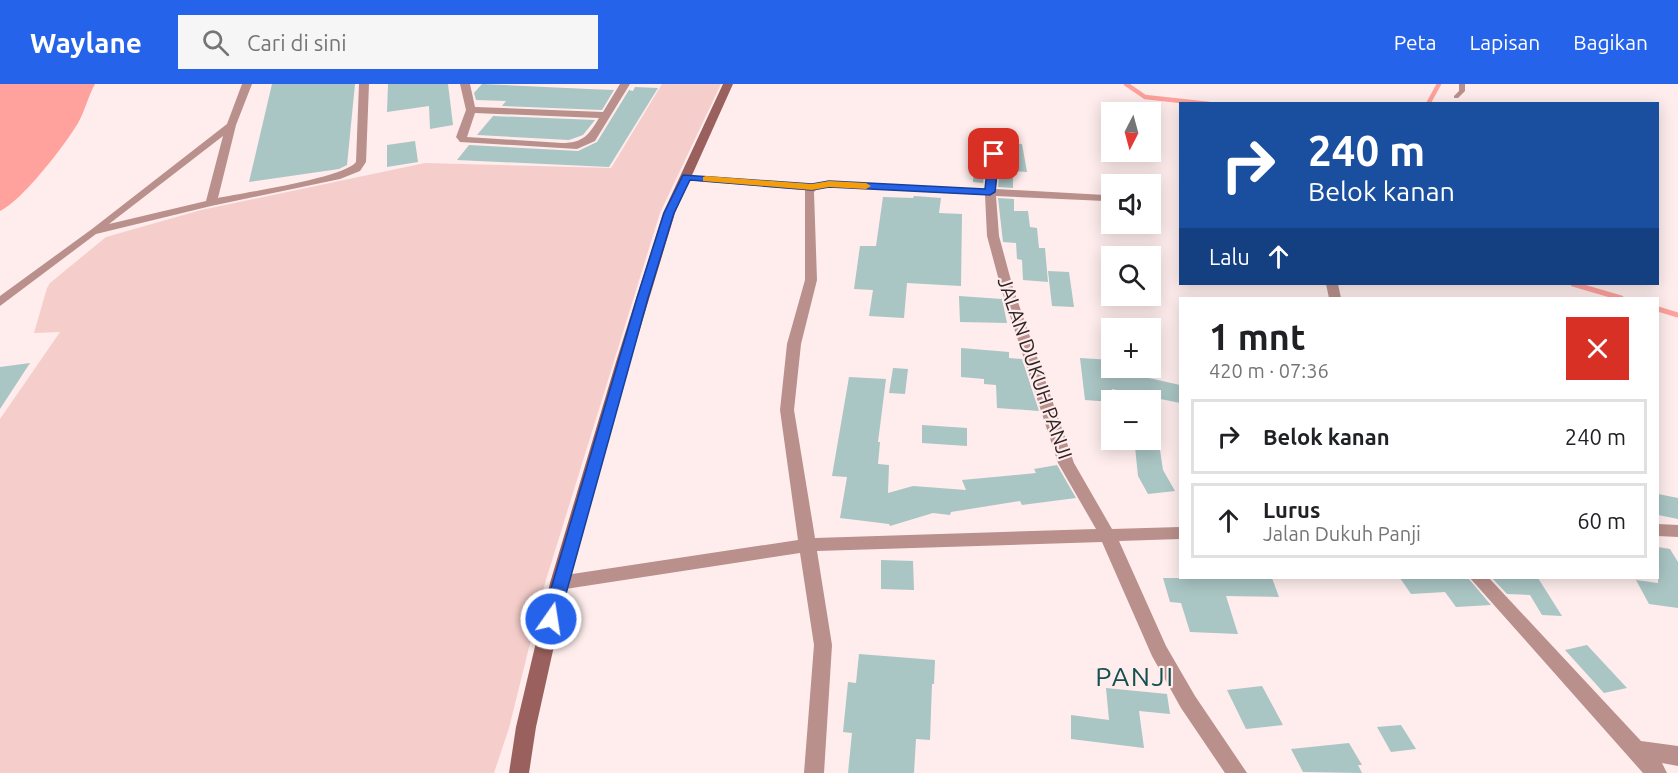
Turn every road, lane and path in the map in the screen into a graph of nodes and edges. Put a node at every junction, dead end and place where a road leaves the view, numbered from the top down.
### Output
1 (247, 84) edge
2 (364, 84) edge
3 (465, 84) edge
4 (625, 84) edge
5 (728, 84) edge
6 (1462, 84) edge
7 (1456, 97) dead end
8 (471, 110) junction
9 (606, 115) junction
10 (231, 125) junction
11 (996, 135) dead end
12 (686, 177) junction
13 (812, 187) junction
14 (990, 192) junction
15 (1101, 198) edge
16 (211, 203) junction
17 (92, 232) junction
18 (0, 302) edge
19 (1659, 530) edge
20 (1678, 531) edge
21 (1179, 533) edge
22 (1108, 536) junction
23 (807, 545) junction
24 (1480, 579) edge
25 (559, 583) junction
26 (1637, 750) junction
27 (1678, 756) edge
28 (519, 773) edge
29 (814, 773) edge
30 (1237, 773) edge
31 (1658, 773) edge

1 - 10 street
2 - 16 street
3 - 8 street
4 - 9 street
5 - 12 main road
6 - 7 lane
8 - 9 street
8 - 9 street
10 - 16 street
10 - 17 street
11 - 14 street, JALAN DUKUH PANJI
12 - 13 street
12 - 25 main road
13 - 14 street
13 - 23 street
14 - 15 street
14 - 22 street, JALAN DUKUH PANJI
16 - 17 street
17 - 18 street
19 - 20 street
21 - 22 street
22 - 23 street
22 - 30 street, JALAN DUKUH PANJI
23 - 25 street
23 - 29 street
24 - 26 street
25 - 28 main road
26 - 27 street
26 - 31 street

